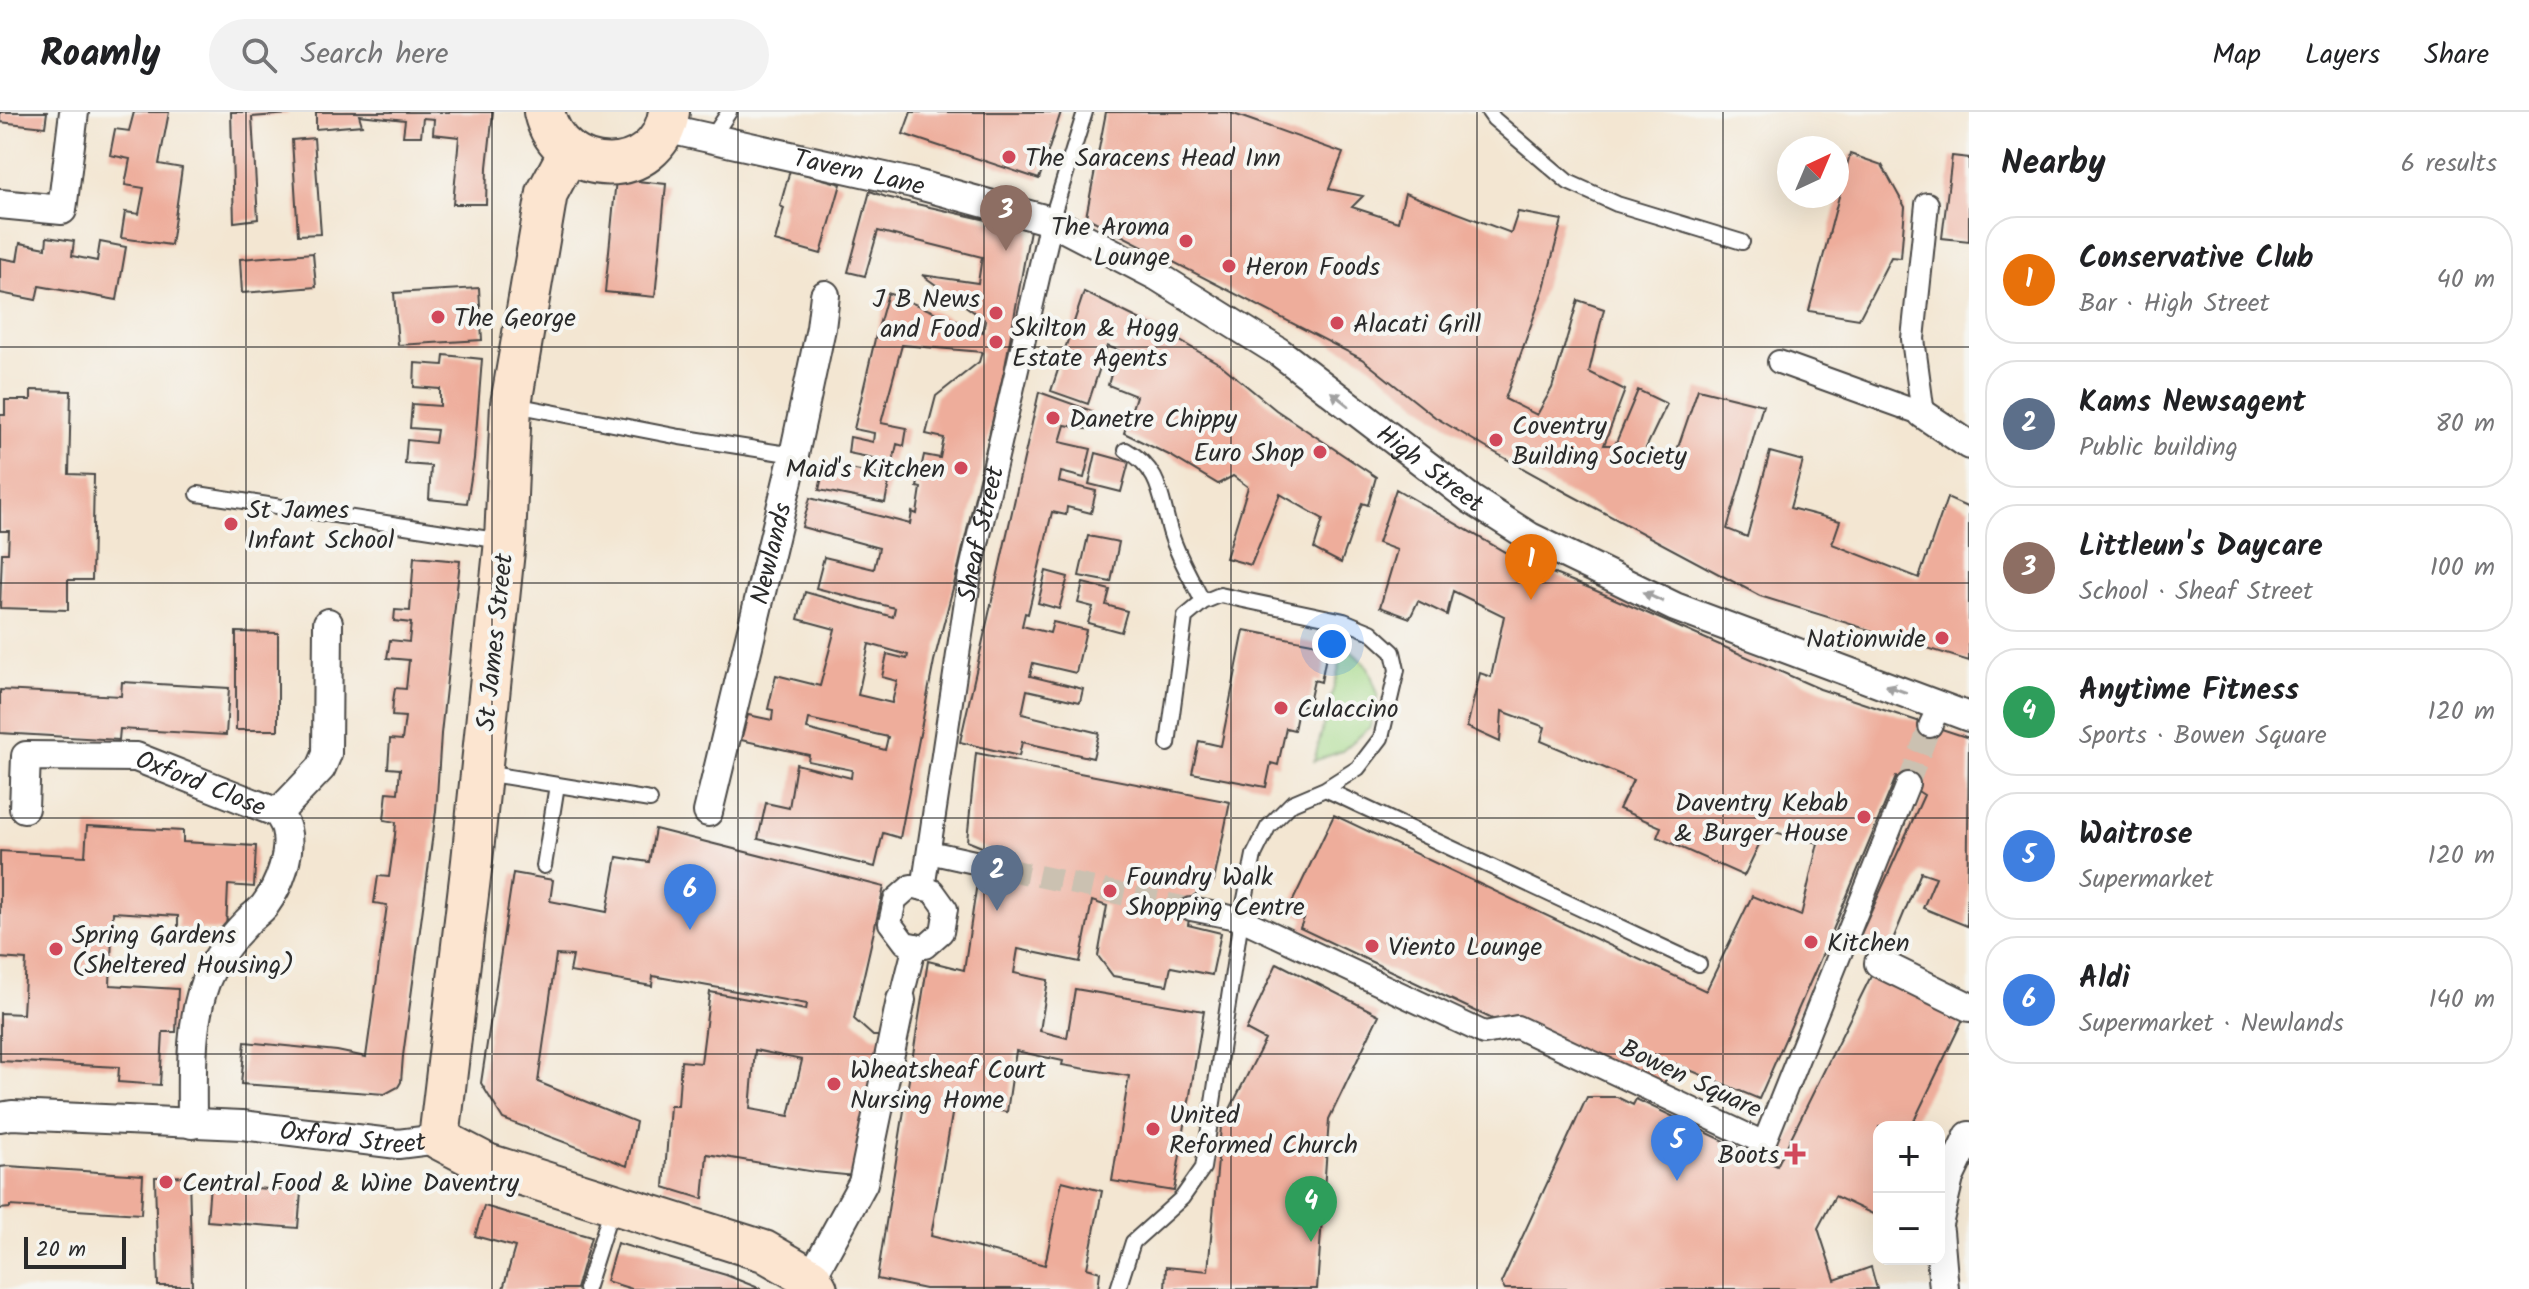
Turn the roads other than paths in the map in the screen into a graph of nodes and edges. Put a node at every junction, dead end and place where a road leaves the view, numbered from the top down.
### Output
1 (74, 112) edge
2 (544, 112) edge
3 (729, 112) edge
4 (1085, 112) edge
5 (1489, 112) edge
6 (666, 120) edge
7 (711, 139) junction
8 (569, 152) junction
9 (0, 204) edge
10 (1927, 204) dead end
11 (1051, 221) junction
12 (1742, 242) dead end
13 (825, 295) dead end
14 (1779, 362) dead end
15 (511, 404) junction
16 (1923, 414) junction
17 (1969, 445) edge
18 (1126, 450) dead end
19 (794, 455) junction
20 (198, 494) dead end
21 (505, 541) junction
22 (1203, 602) junction
23 (328, 623) dead end
24 (1969, 717) edge
25 (1168, 744) dead end
26 (479, 772) junction
27 (1908, 784) tunnel mouth
28 (557, 785) junction
29 (1325, 789) junction
30 (650, 800) dead end
31 (24, 808) dead end
32 (708, 812) dead end
33 (278, 813) junction
34 (929, 852) junction
35 (544, 866) dead end
36 (1006, 869) tunnel mouth
37 (923, 889) junction
38 (1191, 909) tunnel mouth
39 (1241, 919) junction
40 (915, 945) junction
41 (1879, 963) dead end
42 (1699, 964) dead end
43 (901, 1000) joint
44 (1969, 1007) edge
45 (0, 1117) edge
46 (192, 1124) junction
47 (1969, 1136) edge
48 (439, 1139) junction
49 (1945, 1195) edge
50 (613, 1204) junction
51 (1942, 1265) edge
52 (814, 1284) edge
53 (586, 1289) edge
54 (1118, 1289) edge
55 (1944, 1289) edge

1 - 9 street
2 - 8 main road
3 - 7 lane
4 - 11 lane
5 - 12 lane
6 - 7 street, Tavern Lane
6 - 8 main road
7 - 11 street, Tavern Lane
8 - 15 main road, St James Street
10 - 16 street
24 -> 11 street, High Street
11 - 34 street, Sheaf Street
13 - 19 street, Newlands
14 - 16 street
15 - 19 lane
15 - 21 main road, St James Street
16 - 17 street
18 - 22 lane
19 - 32 street, Newlands
20 - 21 lane
21 - 26 main road, St James Street
22 - 25 lane
22 - 29 lane
23 - 33 street
26 - 28 lane
26 - 48 main road, St James Street
27 - 39 street, Bowen Square
28 - 30 lane
28 - 35 lane
29 - 39 lane
29 - 42 lane
31 - 33 street, Oxford Close
33 - 46 street, Oxford Close
34 - 36 street
34 - 37 street, Sheaf Street
37 - 40 street
37 - 40 street
38 - 39 street
39 - 54 lane
40 - 43 street
41 - 44 street
43 - 52 street
45 - 46 street, Oxford Street
46 - 48 street, Oxford Street
47 - 49 street
48 - 50 main road, Oxford Street
50 - 52 main road, Oxford Street
50 - 53 lane
51 - 55 street

